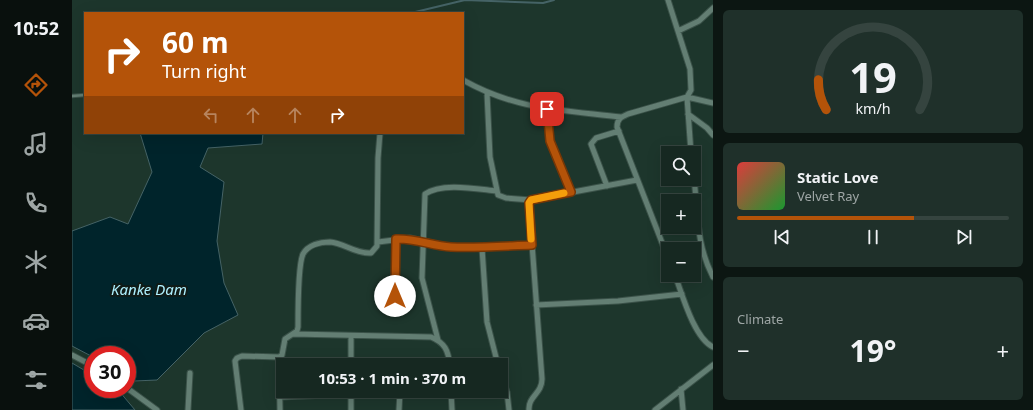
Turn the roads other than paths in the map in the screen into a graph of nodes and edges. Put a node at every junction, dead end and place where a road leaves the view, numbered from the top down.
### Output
1 (668, 0) edge
2 (713, 8) edge
3 (678, 31) junction
4 (464, 81) edge
5 (487, 93) junction
6 (84, 95) edge
7 (72, 96) edge
8 (687, 97) junction
9 (713, 103) edge
10 (547, 109) junction
11 (688, 114) junction
12 (621, 117) junction
13 (619, 131) junction
14 (380, 134) edge
15 (713, 135) edge
16 (690, 146) edge
17 (637, 180) junction
18 (607, 186) junction
19 (695, 186) edge
20 (496, 191) junction
21 (571, 192) junction
22 (531, 200) junction
23 (396, 239) junction
24 (424, 241) junction
25 (378, 242) junction
26 (662, 242) edge
27 (532, 245) junction
28 (482, 248) junction
29 (713, 277) edge
30 (678, 282) edge
31 (682, 294) junction
32 (536, 305) junction
33 (395, 310) dead end
34 (293, 334) junction
35 (351, 336) junction
36 (438, 340) junction
37 (713, 346) edge
38 (72, 355) edge
39 (279, 357) joint
40 (351, 358) edge
41 (449, 358) edge
42 (496, 358) edge
43 (84, 361) edge
44 (713, 365) edge
45 (190, 373) dead end
46 (681, 389) junction
47 (136, 395) edge
48 (280, 398) edge
49 (351, 398) edge
50 (400, 398) edge
51 (451, 398) edge
52 (508, 398) edge
53 (157, 410) edge
54 (188, 410) edge
55 (241, 410) edge
56 (280, 410) edge
57 (351, 410) edge
58 (400, 410) edge
59 (452, 410) edge
60 (509, 410) edge
61 (529, 410) edge
62 (655, 410) edge
63 (683, 410) edge

1 - 3 street
2 - 3 street
3 - 8 street
4 - 5 street
5 - 10 street
5 - 20 street
6 - 7 lane
8 - 9 street
8 - 11 street
8 - 12 street
10 - 12 street
10 - 21 street
11 - 15 street
11 - 16 street
12 - 13 street
13 - 17 street
13 - 18 street
14 - 25 street
17 - 18 street
17 - 26 street
18 - 21 street
19 - 29 street
20 - 22 street
20 - 24 street
21 - 22 street
22 - 27 street
23 - 24 street
23 - 25 street
23 - 33 street
24 - 28 street
24 - 36 street
25 - 34 street
27 - 28 street
27 - 32 street
28 - 42 street
30 - 31 street
31 - 32 street
31 - 37 street
32 - 61 street
34 - 35 street
34 - 39 street
35 - 36 street
35 - 40 street
36 - 41 street
38 - 43 street
39 - 55 street
44 - 46 street
45 - 54 street
46 - 62 street
46 - 63 street
47 - 53 street
48 - 56 street
49 - 57 street
50 - 58 street
51 - 59 street
52 - 60 street

